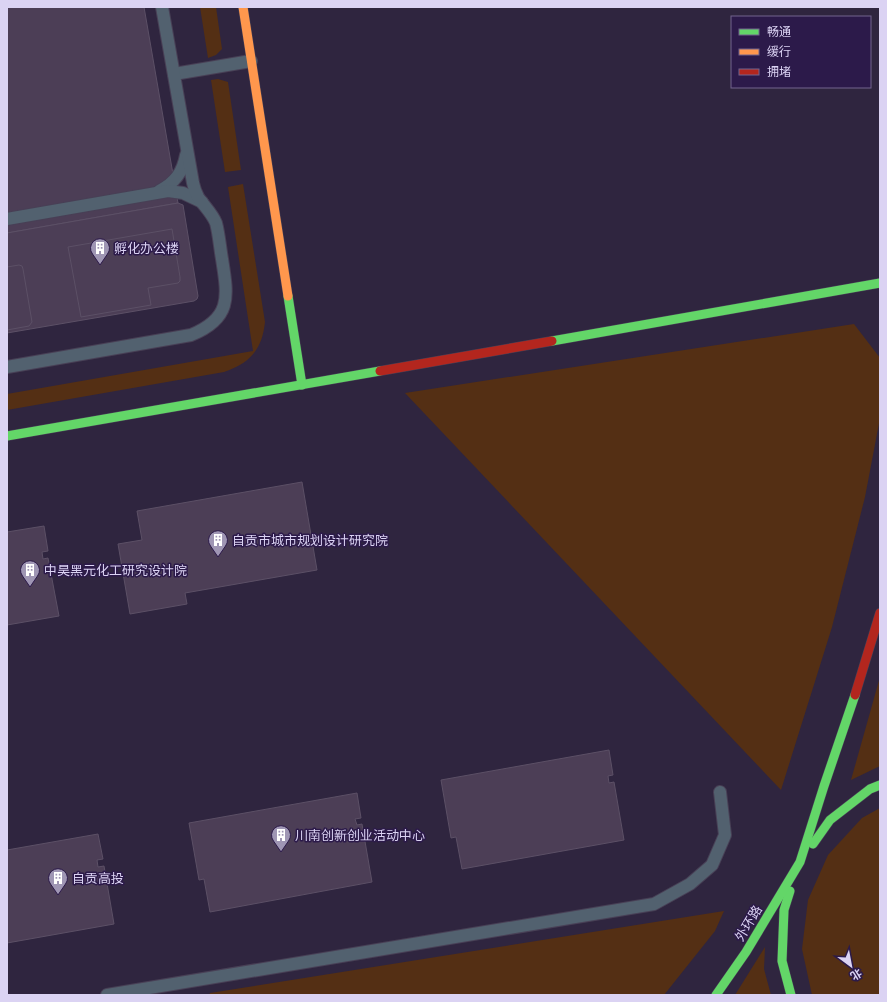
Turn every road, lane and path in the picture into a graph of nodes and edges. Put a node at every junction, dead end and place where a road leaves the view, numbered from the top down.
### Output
1 (162, 7) edge
2 (243, 7) edge
3 (251, 61) junction
4 (174, 74) junction
5 (186, 145) junction
6 (155, 193) junction
7 (203, 203) junction
8 (7, 219) edge
9 (880, 283) edge
10 (7, 367) edge
11 (302, 385) junction
12 (7, 436) edge
13 (880, 613) edge
14 (880, 785) edge
15 (720, 792) dead end
16 (800, 862) junction
17 (107, 995) edge
18 (716, 995) edge
19 (791, 995) edge

1 - 4 lane
2 - 3 street
3 - 4 lane
3 - 11 street
4 - 5 lane
5 - 6 lane
5 - 7 lane
6 - 7 lane
6 - 8 lane
7 - 10 lane
9 - 11 street
11 - 12 street
13 - 16 street
14 - 16 street
15 - 17 lane
16 - 18 street, 外环路
16 - 19 street

